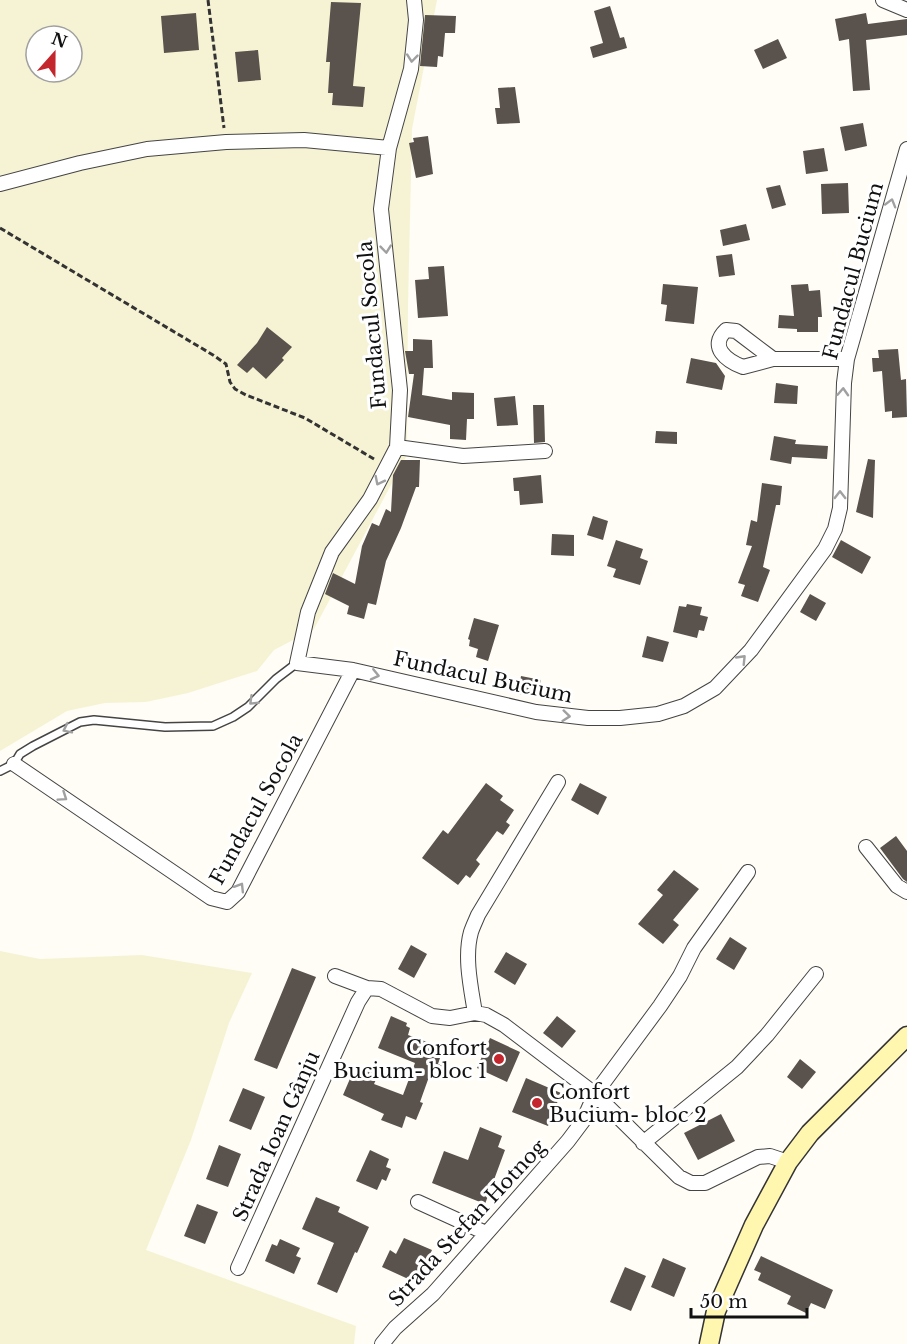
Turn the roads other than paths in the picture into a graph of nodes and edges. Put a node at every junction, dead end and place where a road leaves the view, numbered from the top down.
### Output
1 (414, 0) edge
2 (886, 1) edge
3 (907, 10) edge
4 (389, 148) junction
5 (907, 149) edge
6 (0, 184) edge
7 (772, 359) dead end
8 (847, 359) junction
9 (397, 447) junction
10 (545, 452) dead end
11 (297, 663) junction
12 (353, 670) junction
13 (14, 764) junction
14 (0, 771) edge
15 (558, 783) dead end
16 (866, 847) dead end
17 (748, 872) dead end
18 (907, 892) edge
19 (816, 974) dead end
20 (335, 976) dead end
21 (367, 988) junction
22 (475, 1013) junction
23 (907, 1036) edge
24 (595, 1094) junction
25 (643, 1143) junction
26 (788, 1162) junction
27 (418, 1202) dead end
28 (486, 1233) junction
29 (238, 1268) dead end
30 (382, 1344) edge
31 (709, 1344) edge

1 -> 4 street, Fundacul Socola
2 - 3 street
4 - 6 street
4 -> 9 street, Fundacul Socola
8 -> 5 street, Fundacul Bucium
7 - 8 street
12 -> 8 street, Fundacul Bucium
9 - 10 street
9 -> 11 street, Fundacul Socola
11 - 12 street, Fundacul Bucium
11 -> 13 lane
13 -> 12 street, Fundacul Socola
13 - 14 lane
15 - 22 street
16 - 18 street
17 - 24 street, Strada Stefan Hotnog
19 - 25 street
20 - 21 street
21 - 22 street
21 - 29 street, Strada Ioan Gânju
22 - 24 street
23 - 26 main road
24 - 25 street
24 - 28 street, Strada Stefan Hotnog
25 - 26 street
26 - 31 main road
27 - 28 street
28 - 30 street, Strada Stefan Hotnog

